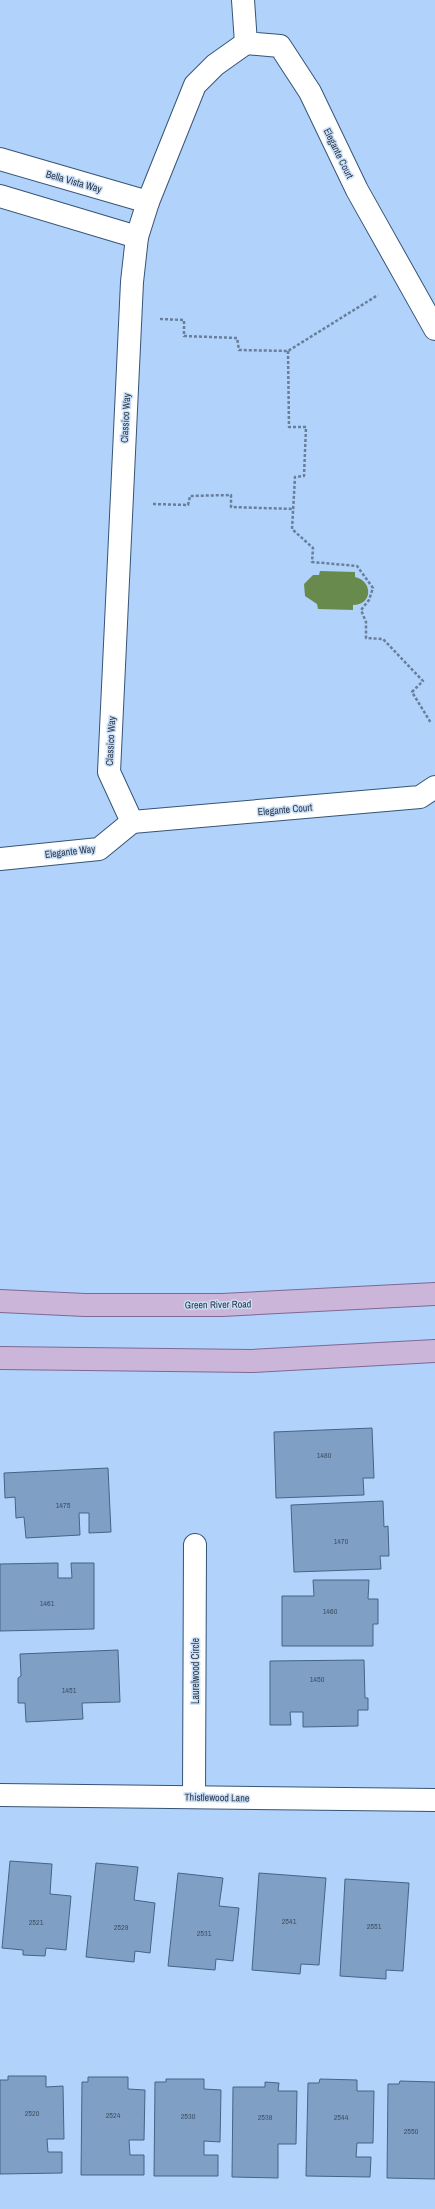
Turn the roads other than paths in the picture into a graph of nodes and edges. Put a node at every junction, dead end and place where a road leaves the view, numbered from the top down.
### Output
1 (243, 0) edge
2 (246, 43) junction
3 (0, 159) edge
4 (0, 196) edge
5 (148, 202) junction
6 (136, 237) junction
7 (435, 329) edge
8 (435, 788) edge
9 (132, 822) junction
10 (0, 859) edge
11 (435, 1294) edge
12 (0, 1301) edge
13 (435, 1351) edge
14 (0, 1358) edge
15 (195, 1545) dead end
16 (0, 1794) edge
17 (194, 1797) junction
18 (435, 1800) edge

1 - 2 street
2 - 5 street, Classico Way
2 - 7 street, Elegante Court
3 - 5 street, Bella Vista Way
4 - 6 street
5 - 6 street, Classico Way
6 - 9 street, Classico Way
8 - 9 street, Elegante Court
9 - 10 street, Elegante Way
11 - 12 main road, Green River Road
13 - 14 main road
15 - 17 street, Laurelwood Circle
16 - 17 street, Thistlewood Lane
17 - 18 street, Thistlewood Lane

